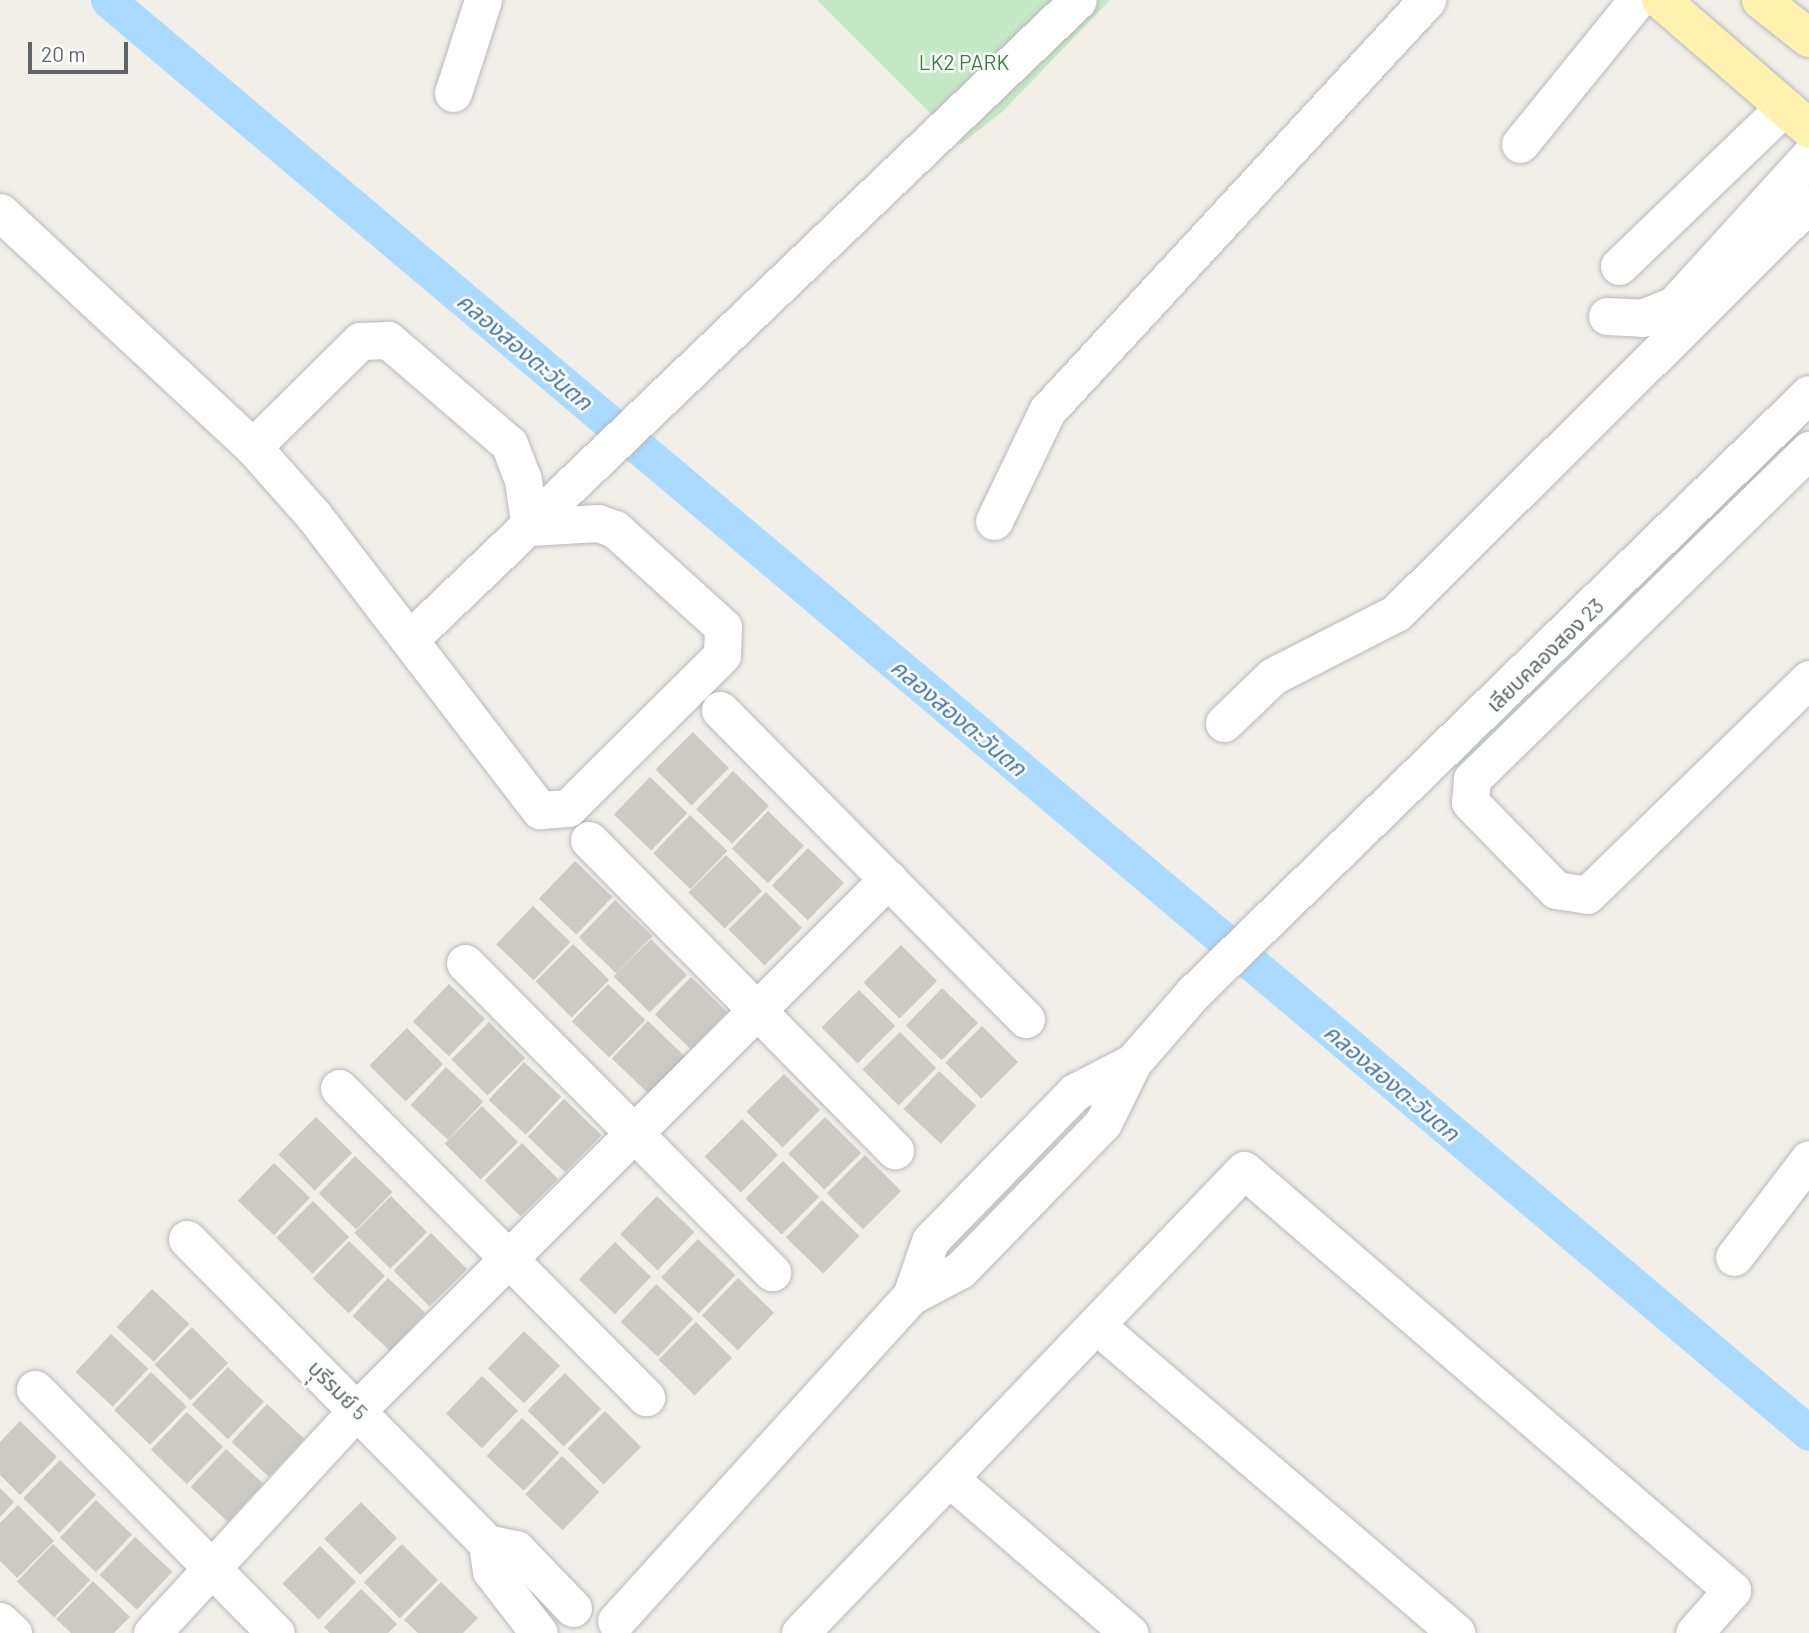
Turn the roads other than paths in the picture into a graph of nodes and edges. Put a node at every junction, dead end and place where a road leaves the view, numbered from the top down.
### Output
1 (483, 0) edge
2 (1078, 0) edge
3 (1427, 0) edge
4 (1637, 0) edge
5 (1661, 0) edge
6 (1772, 3) edge
7 (1808, 34) edge
8 (453, 93) dead end
9 (1797, 117) edge
10 (1520, 144) dead end
11 (1809, 156) edge
12 (1809, 203) edge
13 (0, 212) edge
14 (1619, 266) dead end
15 (1606, 316) dead end
16 (1809, 394) edge
17 (253, 447) junction
18 (1809, 450) edge
19 (539, 518) junction
20 (993, 521) dead end
21 (410, 639) junction
22 (1809, 679) edge
23 (720, 710) dead end
24 (1224, 723) dead end
25 (589, 840) dead end
26 (888, 879) junction
27 (465, 963) dead end
28 (757, 1010) junction
29 (1026, 1019) dead end
30 (339, 1088) dead end
31 (634, 1134) junction
32 (895, 1150) dead end
33 (1809, 1159) edge
34 (187, 1239) dead end
35 (1734, 1257) dead end
36 (509, 1259) junction
37 (772, 1272) dead end
38 (1096, 1325) junction
39 (35, 1389) dead end
40 (646, 1397) dead end
41 (358, 1410) junction
42 (949, 1478) junction
43 (487, 1544) junction
44 (211, 1567) junction
45 (0, 1620) edge
46 (561, 1620) edge
47 (619, 1627) edge
48 (803, 1632) edge
49 (13, 1633) edge
50 (152, 1633) edge
51 (276, 1633) edge
52 (539, 1633) edge
53 (1129, 1633) edge
54 (1456, 1633) edge
55 (1694, 1633) edge

1 - 8 street
2 - 19 street
3 - 20 street
4 - 10 street
5 - 9 main road
6 - 7 main road
9 - 14 street
11 - 15 street
12 - 24 street
13 - 17 street
16 - 47 street, เลียบคลองสอง 23
17 - 19 street
17 - 21 street
18 - 22 street
19 - 21 street
19 - 21 street
23 - 26 street
25 - 28 street
26 - 28 street
26 - 29 street
27 - 31 street
28 - 31 street
28 - 32 street
30 - 36 street
31 - 36 street
31 - 37 street
33 - 35 street
34 - 41 street, บุุรีรมย์ 5
36 - 40 street
36 - 41 street
38 - 42 street
38 - 54 street
38 - 55 street
39 - 44 street
41 - 43 street, บุุรีรมย์ 5
41 - 44 street
42 - 48 street
42 - 53 street
43 - 46 street
43 - 52 street, บุุรีรมย์ 5
44 - 50 street
44 - 51 street
45 - 49 street
46 - 47 street

